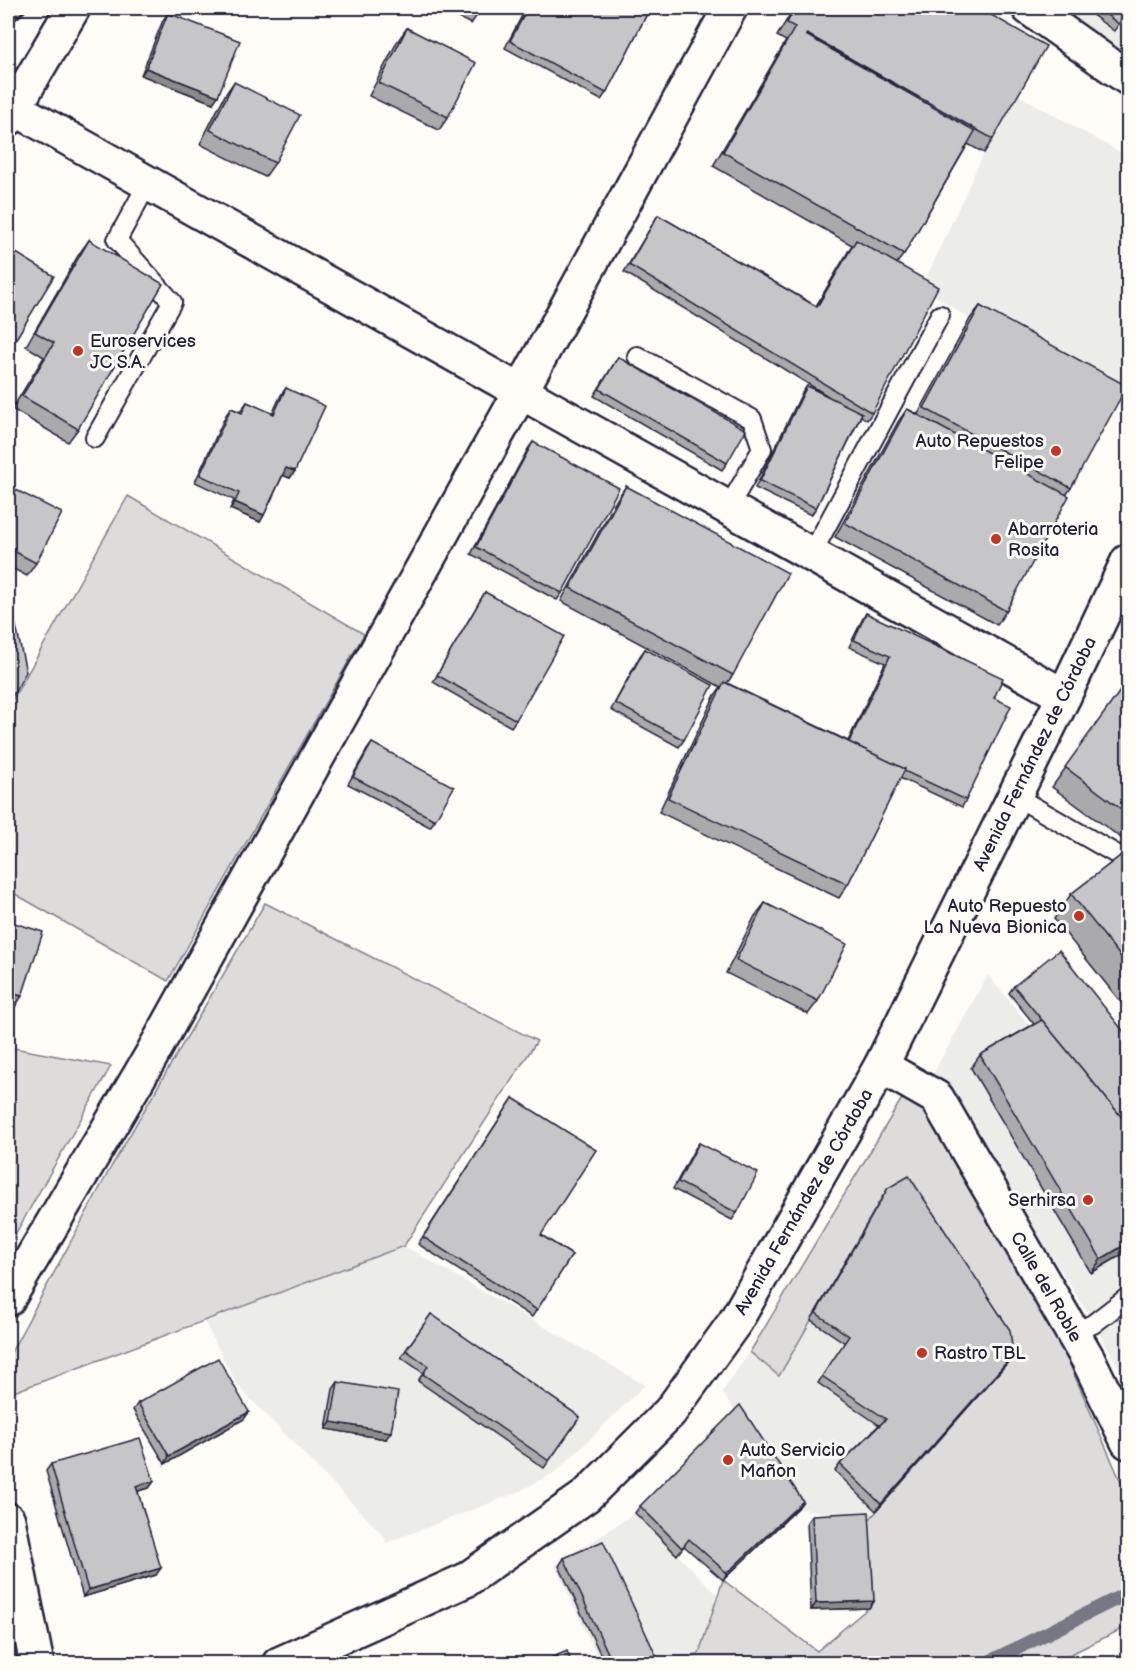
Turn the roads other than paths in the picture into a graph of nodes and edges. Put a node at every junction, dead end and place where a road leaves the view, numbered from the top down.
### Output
1 (73, 8) edge
2 (730, 8) edge
3 (1029, 8) edge
4 (1128, 78) edge
5 (11, 114) edge
6 (148, 183) junction
7 (940, 315) dead end
8 (637, 356) dead end
9 (520, 393) junction
10 (95, 438) dead end
11 (728, 508) junction
12 (811, 555) junction
13 (1128, 561) edge
14 (1064, 696) junction
15 (1015, 796) junction
16 (1128, 861) edge
17 (881, 1065) junction
18 (1128, 1297) edge
19 (8, 1299) edge
20 (1073, 1333) junction
21 (1128, 1442) edge
22 (8, 1520) edge
23 (37, 1664) edge
24 (279, 1664) edge

1 - 5 street
2 - 9 street
3 - 4 street
5 - 6 street
6 - 9 street
6 - 10 lane
7 - 12 lane
8 - 11 lane
9 - 11 street
9 - 19 street
11 - 12 street
12 - 14 street
13 - 14 street, Avenida Fernández de Córdoba
14 - 15 street, Avenida Fernández de Córdoba
15 - 16 lane
15 - 17 street, Avenida Fernández de Córdoba
17 - 20 street, Calle del Roble
17 - 24 street, Avenida Fernández de Córdoba
18 - 20 lane
20 - 21 street, Calle del Roble
22 - 23 street

